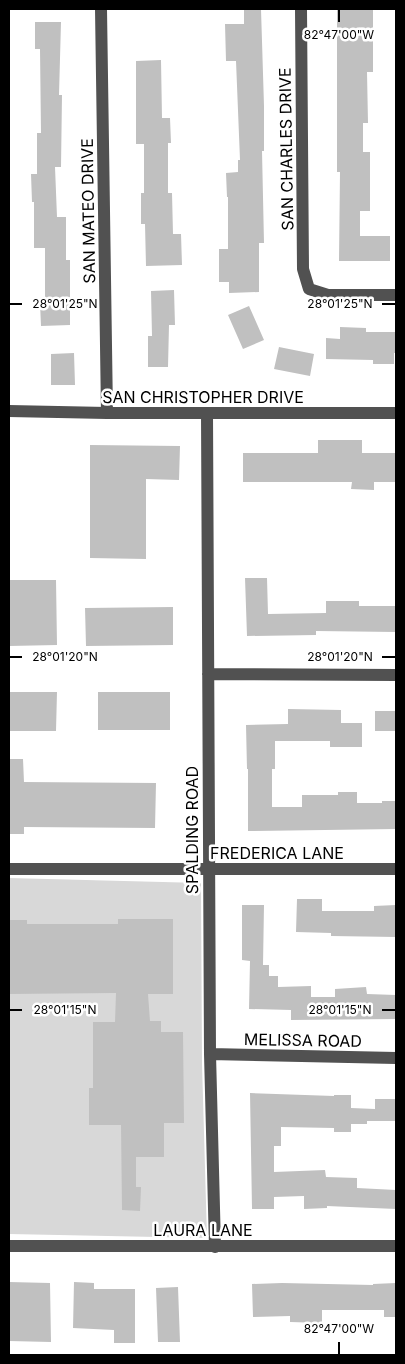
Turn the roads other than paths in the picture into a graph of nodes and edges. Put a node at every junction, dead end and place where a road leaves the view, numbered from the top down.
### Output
1 (101, 9) edge
2 (300, 9) edge
3 (396, 295) edge
4 (9, 411) edge
5 (107, 413) junction
6 (207, 413) junction
7 (396, 413) edge
8 (208, 674) junction
9 (396, 675) edge
10 (9, 869) edge
11 (209, 869) junction
12 (396, 869) edge
13 (210, 1054) junction
14 (396, 1058) edge
15 (9, 1246) edge
16 (396, 1246) edge
17 (215, 1247) junction

1 - 5 street, SAN MATEO DRIVE
2 - 3 street, SAN CHARLES DRIVE
4 - 5 street, SAN CHRISTOPHER DRIVE
5 - 6 street, SAN CHRISTOPHER DRIVE
6 - 7 street, SAN CHRISTOPHER DRIVE
6 - 8 street, SPALDING ROAD
8 - 9 street
8 - 11 street, SPALDING ROAD
10 - 11 street, FREDERICA LANE
11 - 12 street, FREDERICA LANE
11 - 13 street, SPALDING ROAD
13 - 14 street, MELISSA ROAD
13 - 17 street, SPALDING ROAD
15 - 17 street, LAURA LANE
16 - 17 street, LAURA LANE

